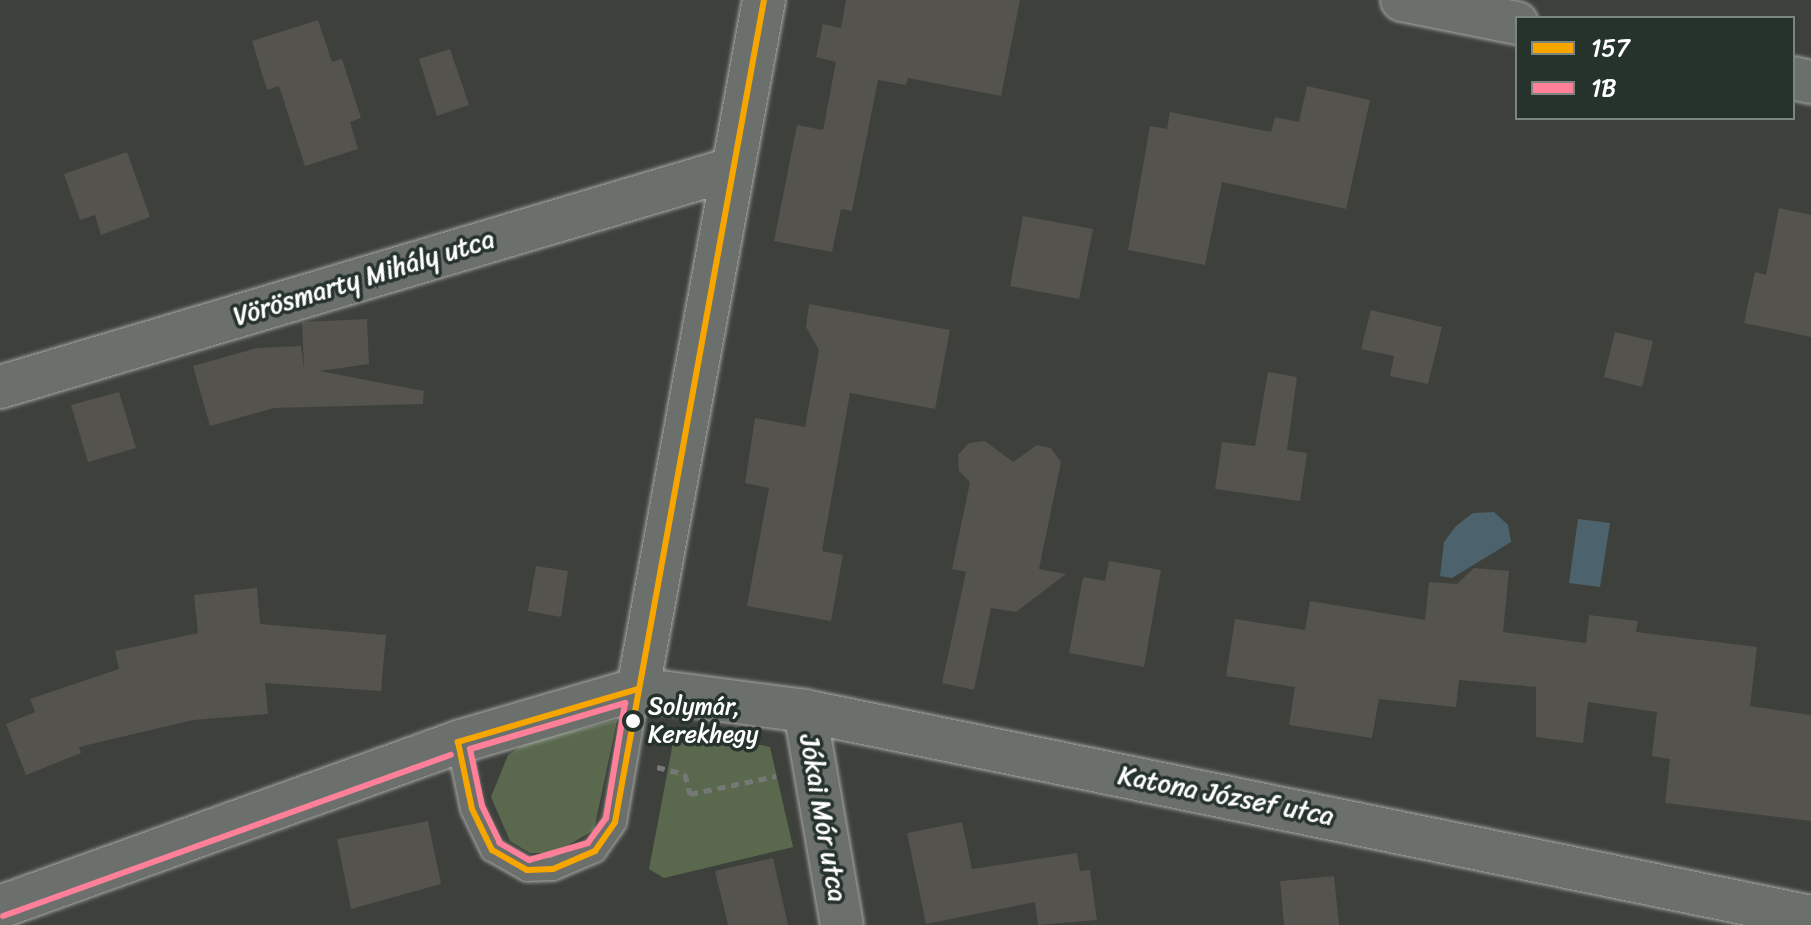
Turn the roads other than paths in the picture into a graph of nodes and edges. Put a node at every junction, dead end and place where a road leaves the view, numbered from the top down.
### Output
1 (764, 0) edge
2 (1402, 0) edge
3 (1515, 23) edge
4 (728, 170) junction
5 (0, 387) edge
6 (638, 689) junction
7 (805, 711) junction
8 (458, 742) junction
9 (15, 910) edge
10 (1811, 917) edge
11 (842, 925) edge

1 - 4 street
2 - 3 street
4 - 5 street, Vörösmarty Mihály utca
4 - 6 street
6 - 7 street, Katona József utca
6 - 8 street
6 - 8 lane
7 - 10 street, Katona József utca
7 - 11 street, Jókai Mór utca
8 - 9 street

